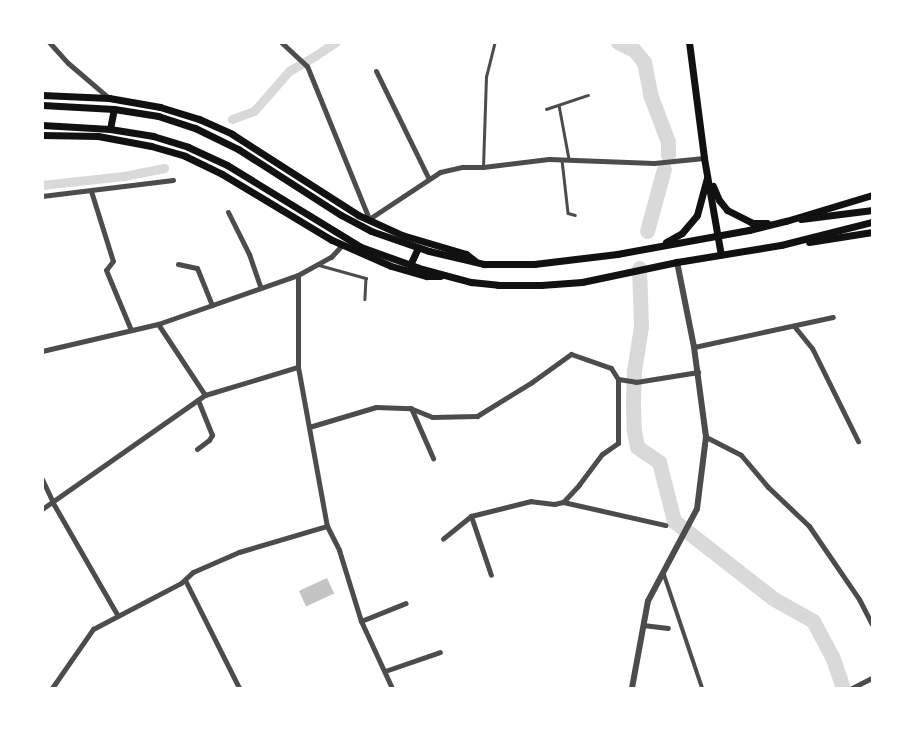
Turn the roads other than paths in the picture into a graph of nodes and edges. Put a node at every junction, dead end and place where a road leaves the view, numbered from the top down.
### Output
1 (49, 42) edge
2 (281, 42) edge
3 (495, 42) edge
4 (689, 42) edge
5 (376, 71) dead end
6 (42, 95) edge
7 (588, 95) dead end
8 (108, 98) junction
9 (42, 105) edge
10 (559, 105) junction
11 (114, 108) junction
12 (546, 109) dead end
13 (42, 125) edge
14 (110, 129) junction
15 (232, 134) junction
16 (42, 135) edge
17 (238, 149) junction
18 (704, 158) junction
19 (562, 159) junction
20 (568, 159) junction
21 (483, 167) junction
22 (708, 174) junction
23 (429, 179) junction
24 (173, 180) dead end
25 (91, 191) junction
26 (872, 195) edge
27 (42, 196) edge
28 (872, 210) edge
29 (228, 212) dead end
30 (575, 215) dead end
31 (369, 219) junction
32 (786, 221) junction
33 (872, 222) edge
34 (775, 224) junction
35 (718, 235) junction
36 (872, 235) edge
37 (342, 245) junction
38 (781, 245) junction
39 (657, 246) junction
40 (418, 248) junction
41 (721, 255) junction
42 (677, 262) junction
43 (478, 263) junction
44 (178, 264) dead end
45 (318, 264) junction
46 (410, 265) junction
47 (298, 275) junction
48 (448, 275) junction
49 (261, 288) junction
50 (365, 300) dead end
51 (212, 305) junction
52 (833, 317) dead end
53 (158, 324) junction
54 (794, 326) junction
55 (131, 330) junction
56 (694, 347) junction
57 (42, 351) edge
58 (298, 367) junction
59 (698, 372) junction
60 (618, 379) junction
61 (205, 395) junction
62 (198, 400) junction
63 (410, 408) junction
64 (309, 426) junction
65 (706, 437) junction
66 (858, 441) dead end
67 (197, 449) dead end
68 (433, 458) dead end
69 (42, 479) edge
70 (563, 502) junction
71 (53, 503) junction
72 (42, 509) edge
73 (471, 516) junction
74 (665, 525) dead end
75 (327, 526) junction
76 (443, 540) dead end
77 (663, 572) junction
78 (491, 575) dead end
79 (185, 580) junction
80 (406, 603) dead end
81 (118, 616) junction
82 (361, 621) junction
83 (872, 624) edge
84 (643, 625) junction
85 (668, 628) dead end
86 (440, 652) dead end
87 (385, 672) junction
88 (872, 678) edge
89 (52, 688) edge
90 (239, 688) edge
91 (392, 688) edge
92 (632, 688) edge
93 (702, 688) edge
94 (852, 688) edge

1 - 8 street
2 - 31 street
3 - 21 lane
4 - 18 main road
5 - 23 street
6 - 8 main road
7 - 10 lane
8 - 15 main road
9 - 11 main road
10 - 12 lane
10 - 20 lane
11 - 14 main road
11 - 17 main road
13 - 14 main road
14 - 46 main road
15 - 17 main road
15 - 31 main road
16 - 37 main road
17 - 40 main road
18 - 20 street
18 - 22 main road
19 - 20 street
19 - 21 street
19 - 30 lane
21 - 23 street
22 - 34 main road
22 - 35 main road
22 - 39 main road
23 - 31 street
24 - 25 street
25 - 27 street
25 - 55 street
26 - 32 main road
28 - 32 main road
29 - 49 street
31 - 43 main road
32 - 34 main road
33 - 38 main road
34 - 35 main road
35 - 39 main road
35 - 41 main road
36 - 38 main road
37 - 45 street
37 - 48 main road
38 - 41 main road
39 - 43 main road
40 - 43 main road
40 - 46 main road
41 - 42 main road
42 - 48 main road
42 - 56 street
44 - 51 street
45 - 47 street
45 - 50 lane
46 - 48 main road
47 - 49 street
47 - 58 street
49 - 51 street
51 - 53 street
52 - 54 street
53 - 55 street
53 - 61 street
54 - 56 street
54 - 66 street
55 - 57 street
56 - 59 street
58 - 61 street
58 - 64 street
59 - 60 street
59 - 65 street
60 - 63 street
60 - 70 street
61 - 62 street
62 - 67 street
62 - 71 street
63 - 64 street
63 - 68 street
64 - 75 street
65 - 77 street
65 - 83 street
69 - 71 street
70 - 73 street
70 - 74 street
71 - 72 street
71 - 81 street
73 - 76 street
73 - 78 street
75 - 79 street
75 - 82 street
77 - 84 street
77 - 93 street
79 - 81 street
79 - 90 street
80 - 82 street
81 - 89 street
82 - 87 street
84 - 85 street
84 - 92 street
86 - 87 street
87 - 91 street
88 - 94 street

